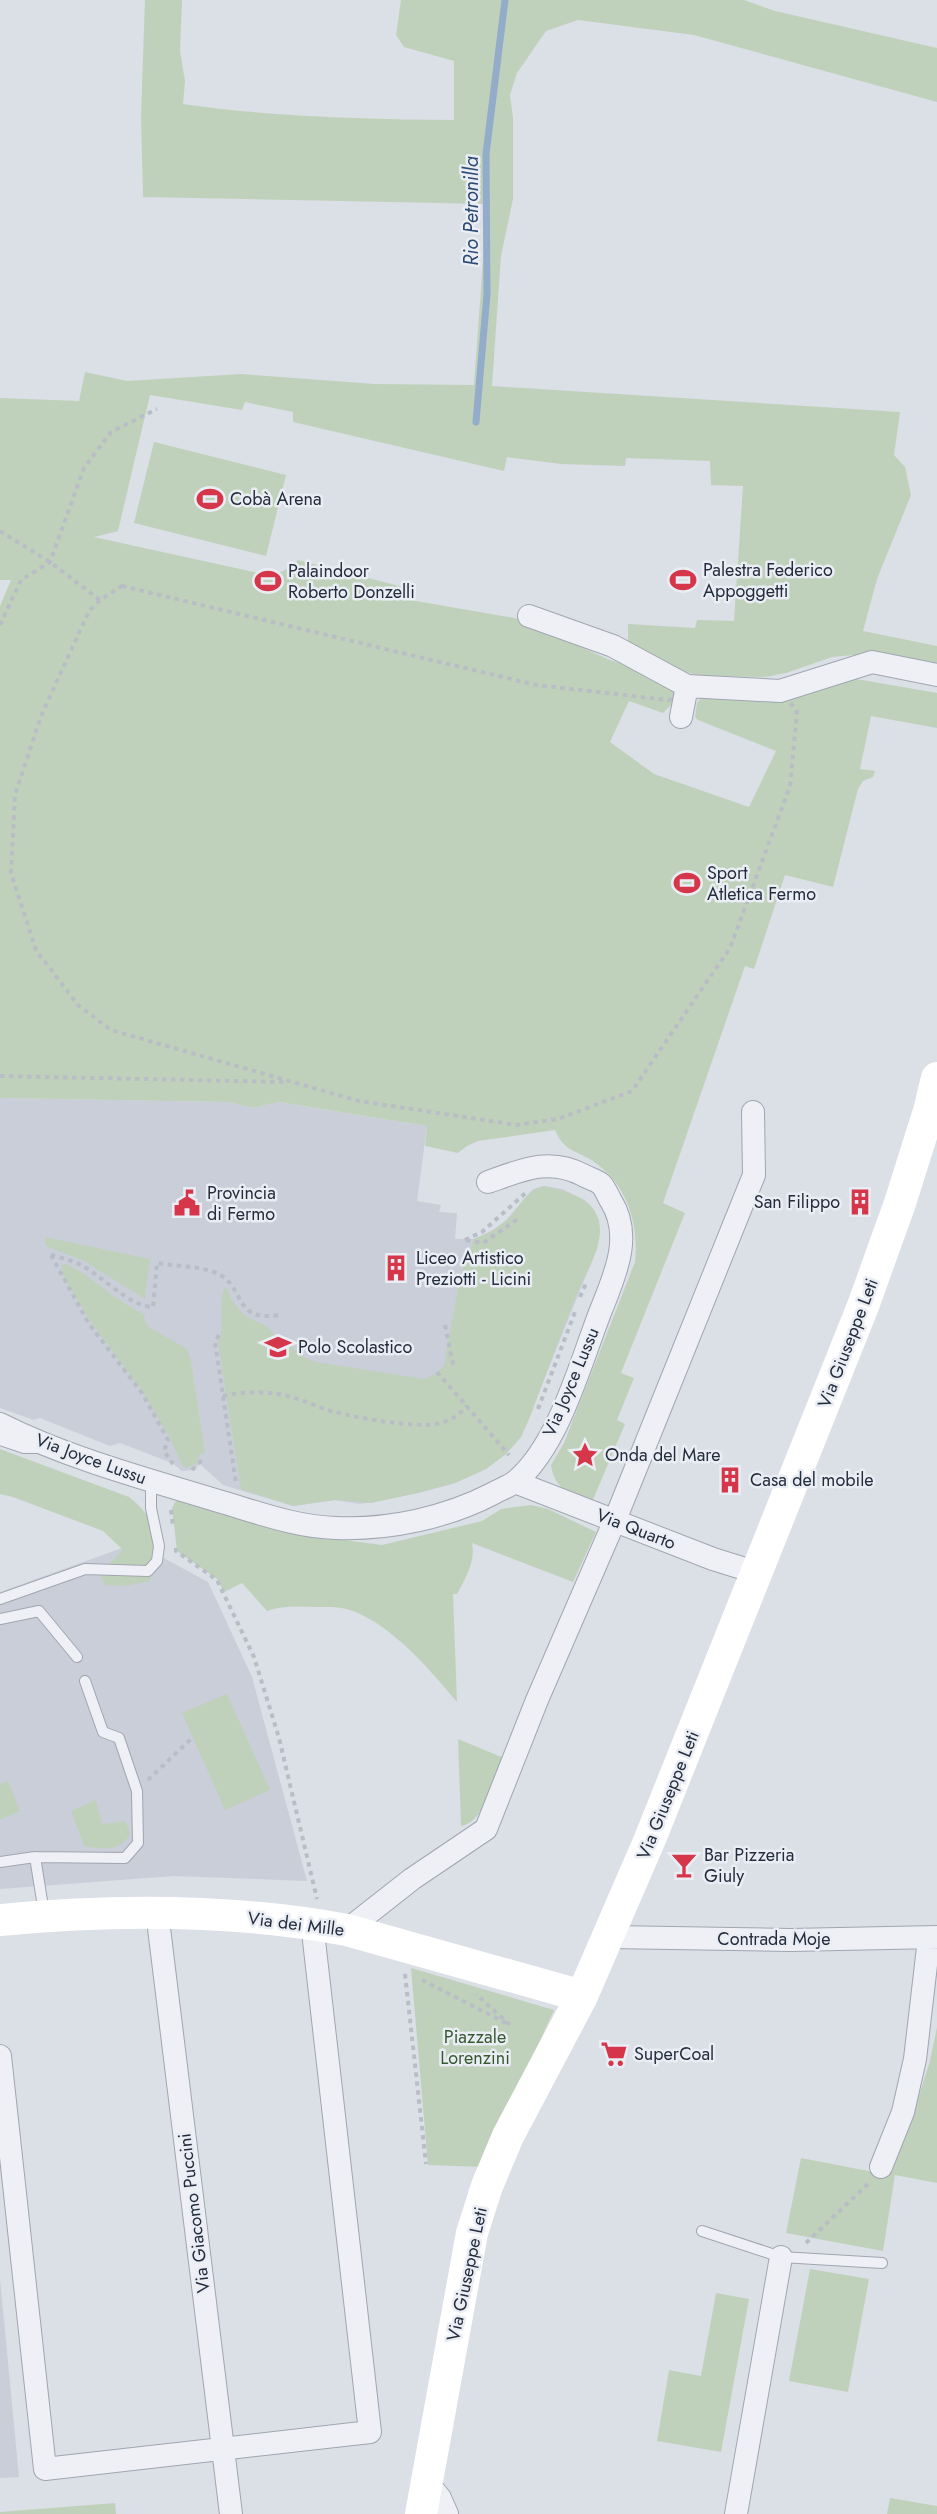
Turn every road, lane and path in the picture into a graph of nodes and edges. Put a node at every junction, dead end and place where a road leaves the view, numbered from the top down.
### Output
1 (157, 409) dead end
2 (0, 531) edge
3 (50, 562) junction
4 (100, 600) junction
5 (529, 616) dead end
6 (0, 625) edge
7 (937, 675) edge
8 (684, 700) junction
9 (0, 1076) edge
10 (937, 1078) edge
11 (293, 1082) junction
12 (753, 1112) dead end
13 (488, 1182) dead end
14 (532, 1188) dead end
15 (518, 1219) dead end
16 (590, 1275) dead end
17 (580, 1298) dead end
18 (576, 1309) dead end
19 (279, 1315) dead end
20 (445, 1325) dead end
21 (219, 1335) dead end
22 (454, 1369) dead end
23 (437, 1372) dead end
24 (223, 1395) junction
25 (467, 1406) junction
26 (534, 1419) dead end
27 (0, 1424) edge
28 (0, 1440) edge
29 (516, 1447) dead end
30 (54, 1448) junction
31 (509, 1455) junction
32 (202, 1460) dead end
33 (502, 1461) dead end
34 (175, 1467) dead end
35 (187, 1472) dead end
36 (151, 1480) junction
37 (515, 1482) junction
38 (238, 1491) dead end
39 (171, 1508) dead end
40 (615, 1521) junction
41 (173, 1530) dead end
42 (175, 1540) dead end
43 (758, 1573) junction
44 (0, 1599) edge
45 (0, 1619) edge
46 (77, 1657) dead end
47 (86, 1681) dead end
48 (193, 1737) dead end
49 (137, 1791) junction
50 (35, 1857) junction
51 (0, 1862) edge
52 (157, 1912) junction
53 (44, 1916) junction
54 (0, 1920) edge
55 (312, 1923) junction
56 (347, 1930) junction
57 (610, 1937) junction
58 (933, 1938) edge
59 (472, 1990) dead end
60 (582, 1996) junction
61 (0, 2056) edge
62 (426, 2164) dead end
63 (881, 2167) joint
64 (702, 2231) dead end
65 (786, 2258) junction
66 (882, 2263) dead end
67 (223, 2449) junction
68 (427, 2482) junction
69 (231, 2514) edge
70 (421, 2514) edge
71 (447, 2514) edge
72 (737, 2514) edge

1 - 3 path
2 - 3 path
3 - 4 path
3 - 6 path
4 - 8 path
4 - 11 path
5 - 8 street
7 - 8 street
8 - 11 path
9 - 11 path
10 - 43 main road, Via Giuseppe Leti
12 - 40 street
13 - 37 street, Via Joyce Lussu
14 - 15 path
16 - 17 path
18 - 26 path
19 - 34 path
20 - 22 path
21 - 24 path
23 - 25 path
24 - 25 path
24 - 38 path
25 - 31 path
27 - 30 street, Via Joyce Lussu
28 - 30 lane
29 - 31 path
30 - 36 street, Via Joyce Lussu
31 - 33 path
32 - 35 path
36 - 37 street, Via Joyce Lussu
36 - 44 lane
37 - 40 street, Via Quarto
39 - 41 path
40 - 43 street, Via Quarto
40 - 56 street
42 - 55 path
43 - 57 main road, Via Giuseppe Leti
45 - 46 lane
47 - 49 lane
48 - 49 path
49 - 50 lane
50 - 51 lane
50 - 53 lane
52 - 53 main road, Via dei Mille
52 - 55 main road, Via dei Mille
52 - 67 street, Via Giacomo Puccini
53 - 54 main road, Via dei Mille
55 - 56 main road, Via dei Mille
55 - 67 street
56 - 60 main road, Via dei Mille
57 - 58 street, Contrada Moje
57 - 60 main road, Via Giuseppe Leti
58 - 63 street
59 - 62 path
60 - 68 main road, Via Giuseppe Leti
61 - 67 street
63 - 65 path
64 - 65 lane
65 - 66 lane
65 - 72 street
67 - 69 street, Via Giacomo Puccini
68 - 70 main road, Via Giuseppe Leti
68 - 71 street

